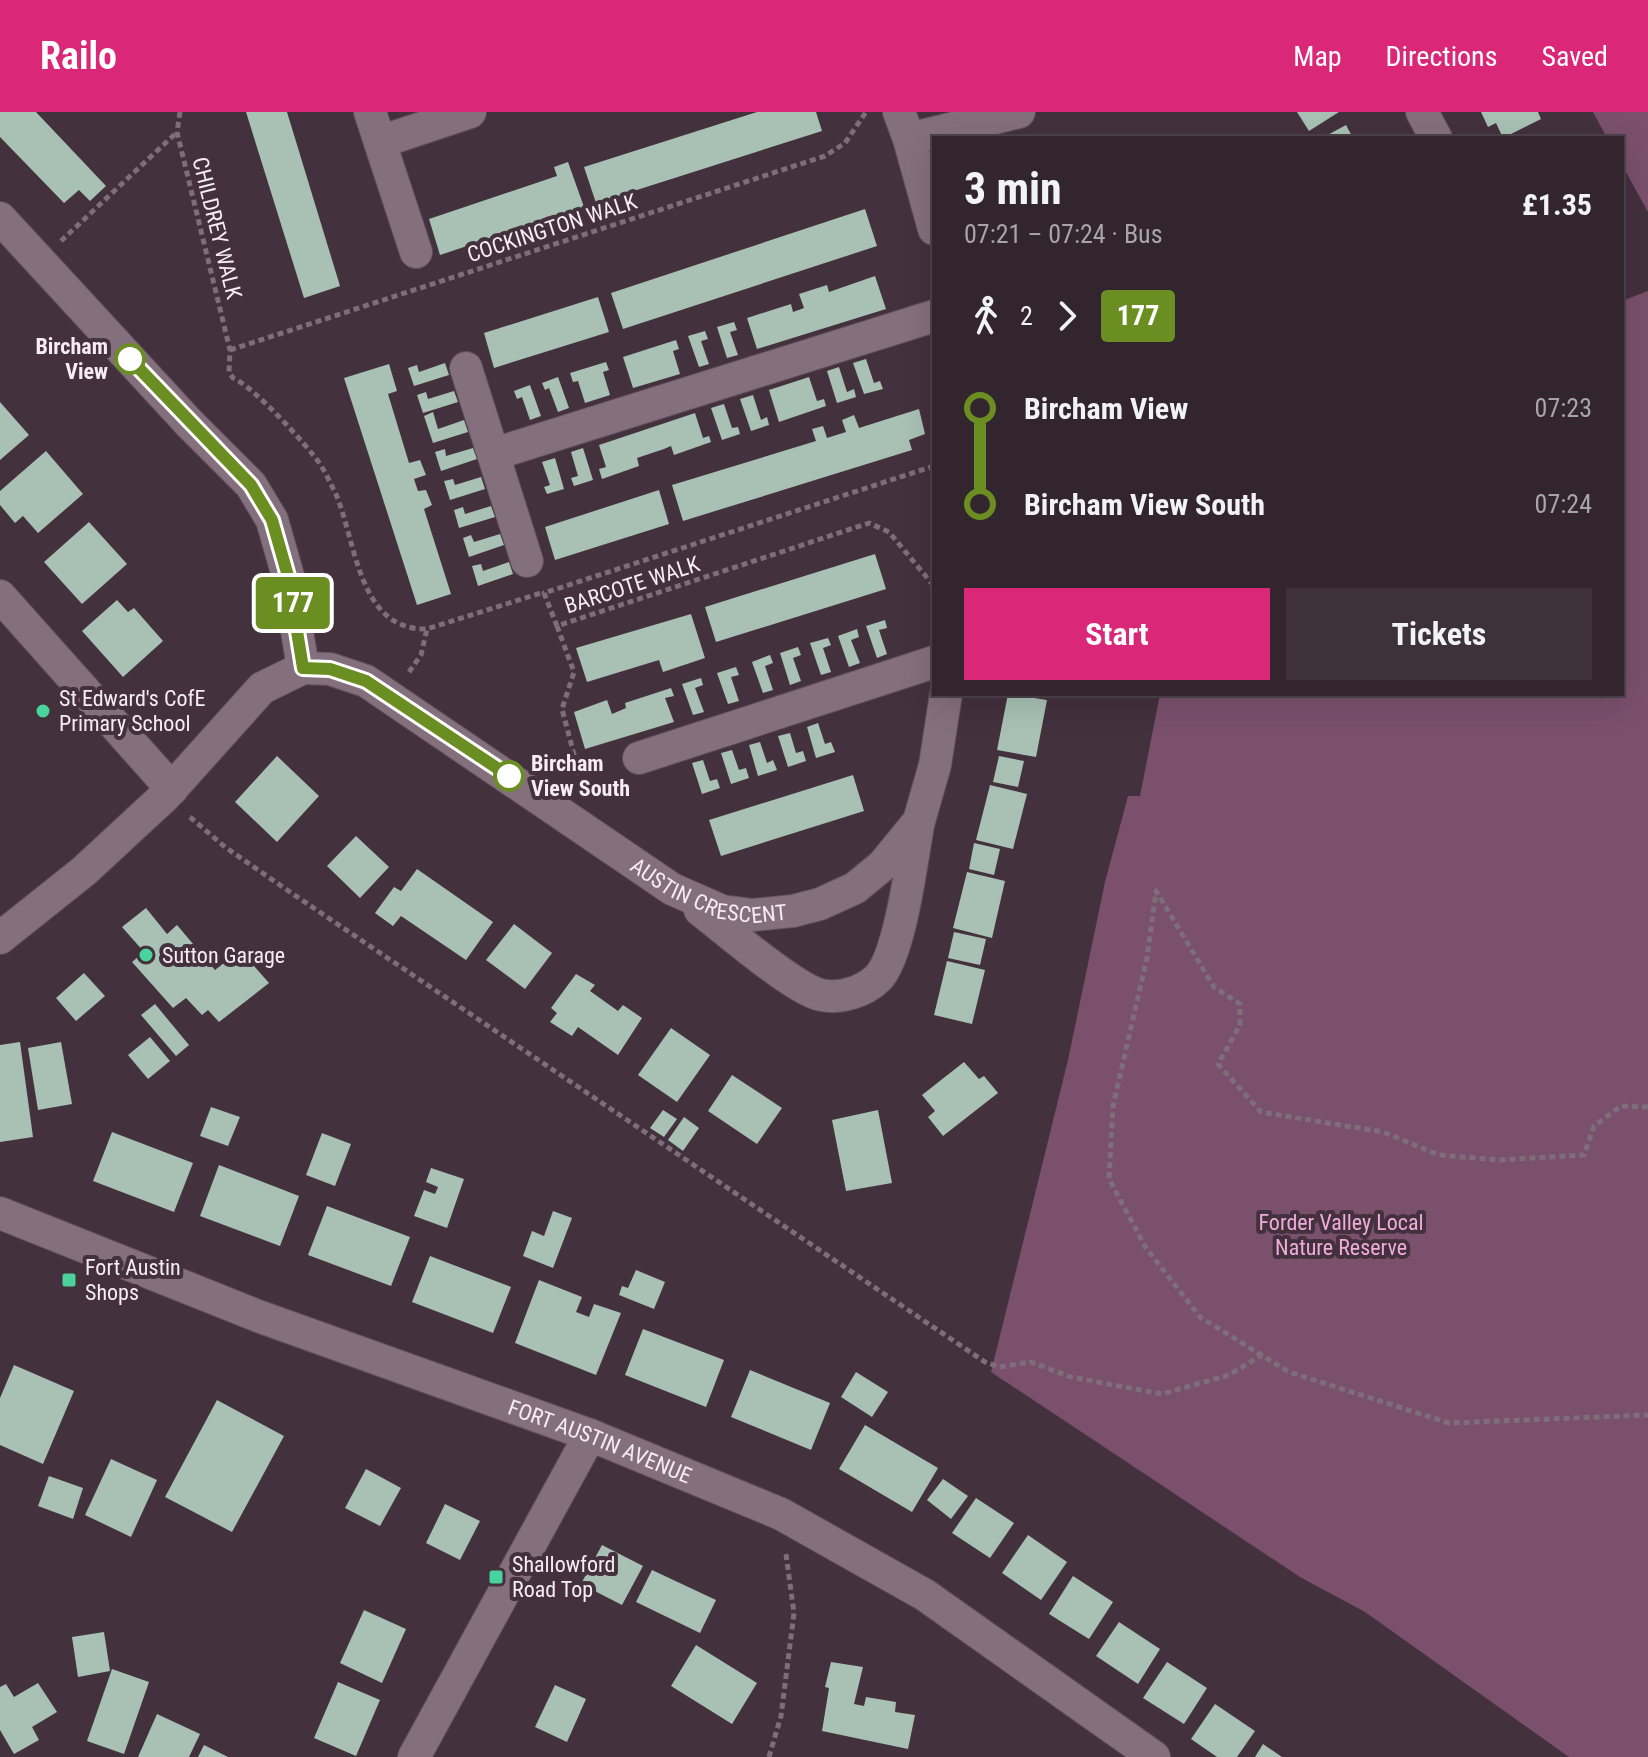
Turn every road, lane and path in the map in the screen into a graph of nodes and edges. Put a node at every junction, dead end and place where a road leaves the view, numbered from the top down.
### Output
1 (180, 112) edge
2 (470, 112) edge
3 (866, 112) edge
4 (1019, 112) edge
5 (1422, 112) edge
6 (904, 126) edge
7 (375, 127) edge
8 (177, 132) junction
9 (1435, 136) edge
10 (0, 218) edge
11 (932, 222) edge
12 (416, 252) dead end
13 (70, 294) junction
14 (932, 317) edge
15 (230, 350) junction
16 (466, 368) dead end
17 (494, 454) junction
18 (932, 467) edge
19 (527, 561) dead end
20 (932, 584) edge
21 (544, 593) junction
22 (0, 596) edge
23 (557, 626) junction
24 (427, 629) junction
25 (932, 663) edge
26 (303, 668) junction
27 (391, 695) junction
28 (946, 696) edge
29 (639, 758) dead end
30 (168, 793) junction
31 (919, 821) junction
32 (580, 825) junction
33 (672, 889) junction
34 (0, 938) edge
35 (1648, 1107) edge
36 (0, 1213) edge
37 (1262, 1355) junction
38 (1648, 1415) edge
39 (590, 1435) junction
40 (781, 1514) junction
41 (414, 1757) edge
42 (769, 1757) edge
43 (1154, 1757) edge

1 - 8 path, CHILDREY WALK
2 - 7 street
3 - 15 path, COCKINGTON WALK
4 - 6 street
5 - 9 street
6 - 11 street
7 - 12 street
8 - 13 path
8 - 15 path, CHILDREY WALK
10 - 13 street
13 - 26 street
14 - 17 street
15 - 24 path
16 - 17 street
17 - 19 street
18 - 21 path, BARCOTE WALK
20 - 23 path, BARCOTE WALK
21 - 23 path, BARCOTE WALK
21 - 24 path
22 - 30 street
23 - 32 path
24 - 27 path
25 - 29 street
26 - 27 street, AUSTIN CRESCENT
26 - 30 street
27 - 32 street, AUSTIN CRESCENT
28 - 31 street, AUSTIN CRESCENT
30 - 34 street
30 - 37 path
31 - 33 street, AUSTIN CRESCENT
31 - 33 street
32 - 33 street, AUSTIN CRESCENT
35 - 37 path
36 - 39 street, FORT AUSTIN AVENUE
37 - 38 path
39 - 40 street, FORT AUSTIN AVENUE
39 - 41 street
40 - 42 path
40 - 43 street, FORT AUSTIN AVENUE

